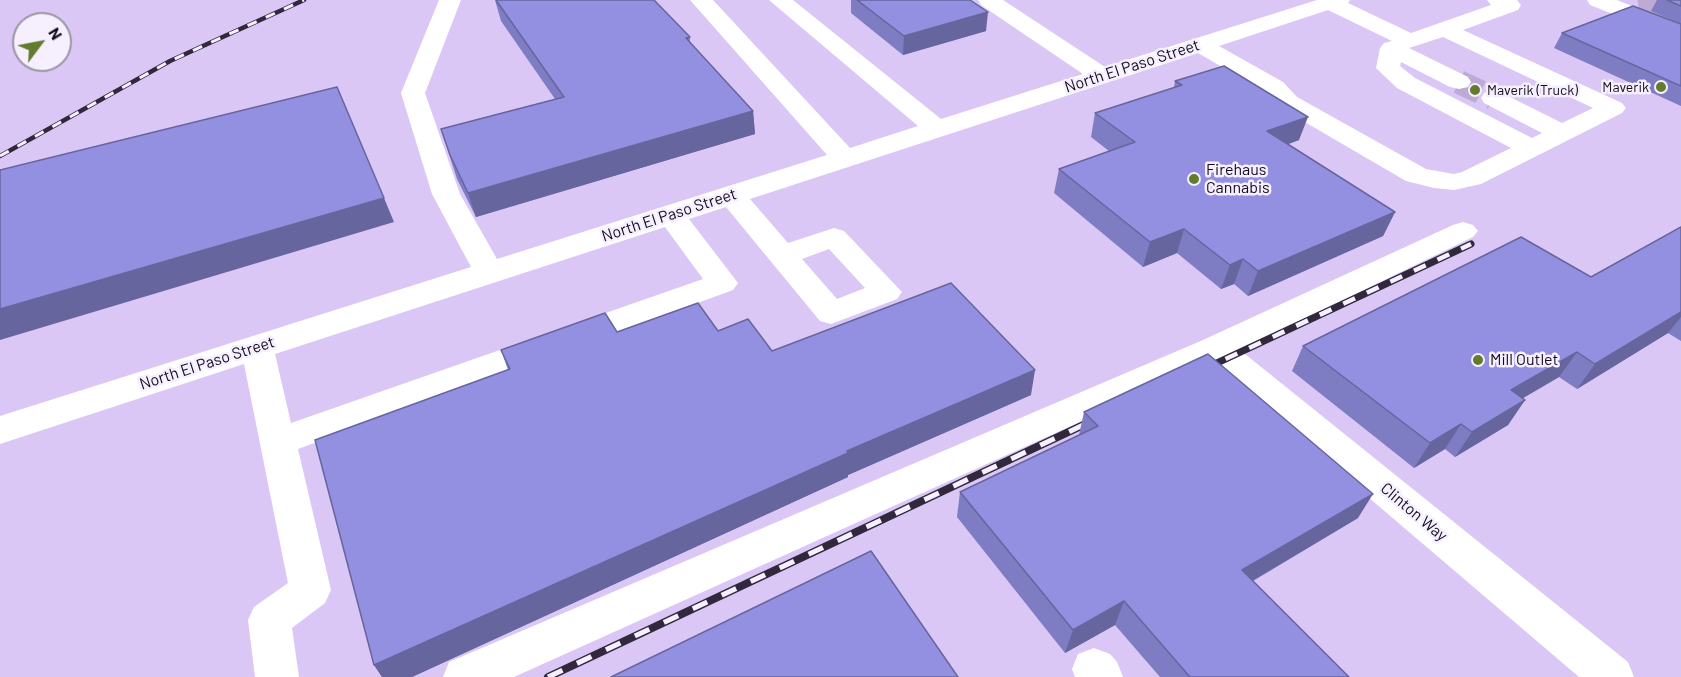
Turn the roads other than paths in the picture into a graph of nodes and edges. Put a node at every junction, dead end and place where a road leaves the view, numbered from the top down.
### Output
1 (450, 0) edge
2 (701, 0) edge
3 (780, 0) edge
4 (989, 0) edge
5 (1598, 0) edge
6 (1334, 1) edge
7 (1512, 2) edge
8 (1672, 28) edge
9 (1444, 29) junction
10 (1200, 45) junction
11 (1401, 45) junction
12 (1102, 76) junction
13 (1459, 82) tunnel mouth
14 (1492, 98) tunnel mouth
15 (937, 129) junction
16 (1562, 133) junction
17 (1531, 148) junction
18 (845, 158) junction
19 (731, 195) junction
20 (671, 215) junction
21 (1463, 231) dead end
22 (783, 256) dead end
23 (489, 273) junction
24 (257, 348) junction
25 (1215, 348) junction
26 (0, 430) edge
27 (278, 442) junction
28 (278, 677) edge
29 (465, 677) edge
30 (1612, 677) edge

1 - 23 street
2 - 18 street
3 - 15 street
4 - 12 street
5 - 8 street
6 - 10 street, North El Paso Street
6 - 11 street
7 - 9 street
9 - 11 street
9 - 16 street
10 - 12 street, North El Paso Street
10 - 17 street
11 - 13 street
11 - 17 street
12 - 15 street, North El Paso Street
14 - 16 street
15 - 18 street, North El Paso Street
16 - 17 street
18 - 19 street, North El Paso Street
19 - 20 street, North El Paso Street
19 - 22 street
20 - 23 street, North El Paso Street
20 - 27 street
21 - 25 street
23 - 24 street, North El Paso Street
24 - 26 street, North El Paso Street
24 - 27 street
25 - 29 street
25 - 30 street, Clinton Way
27 - 28 street

